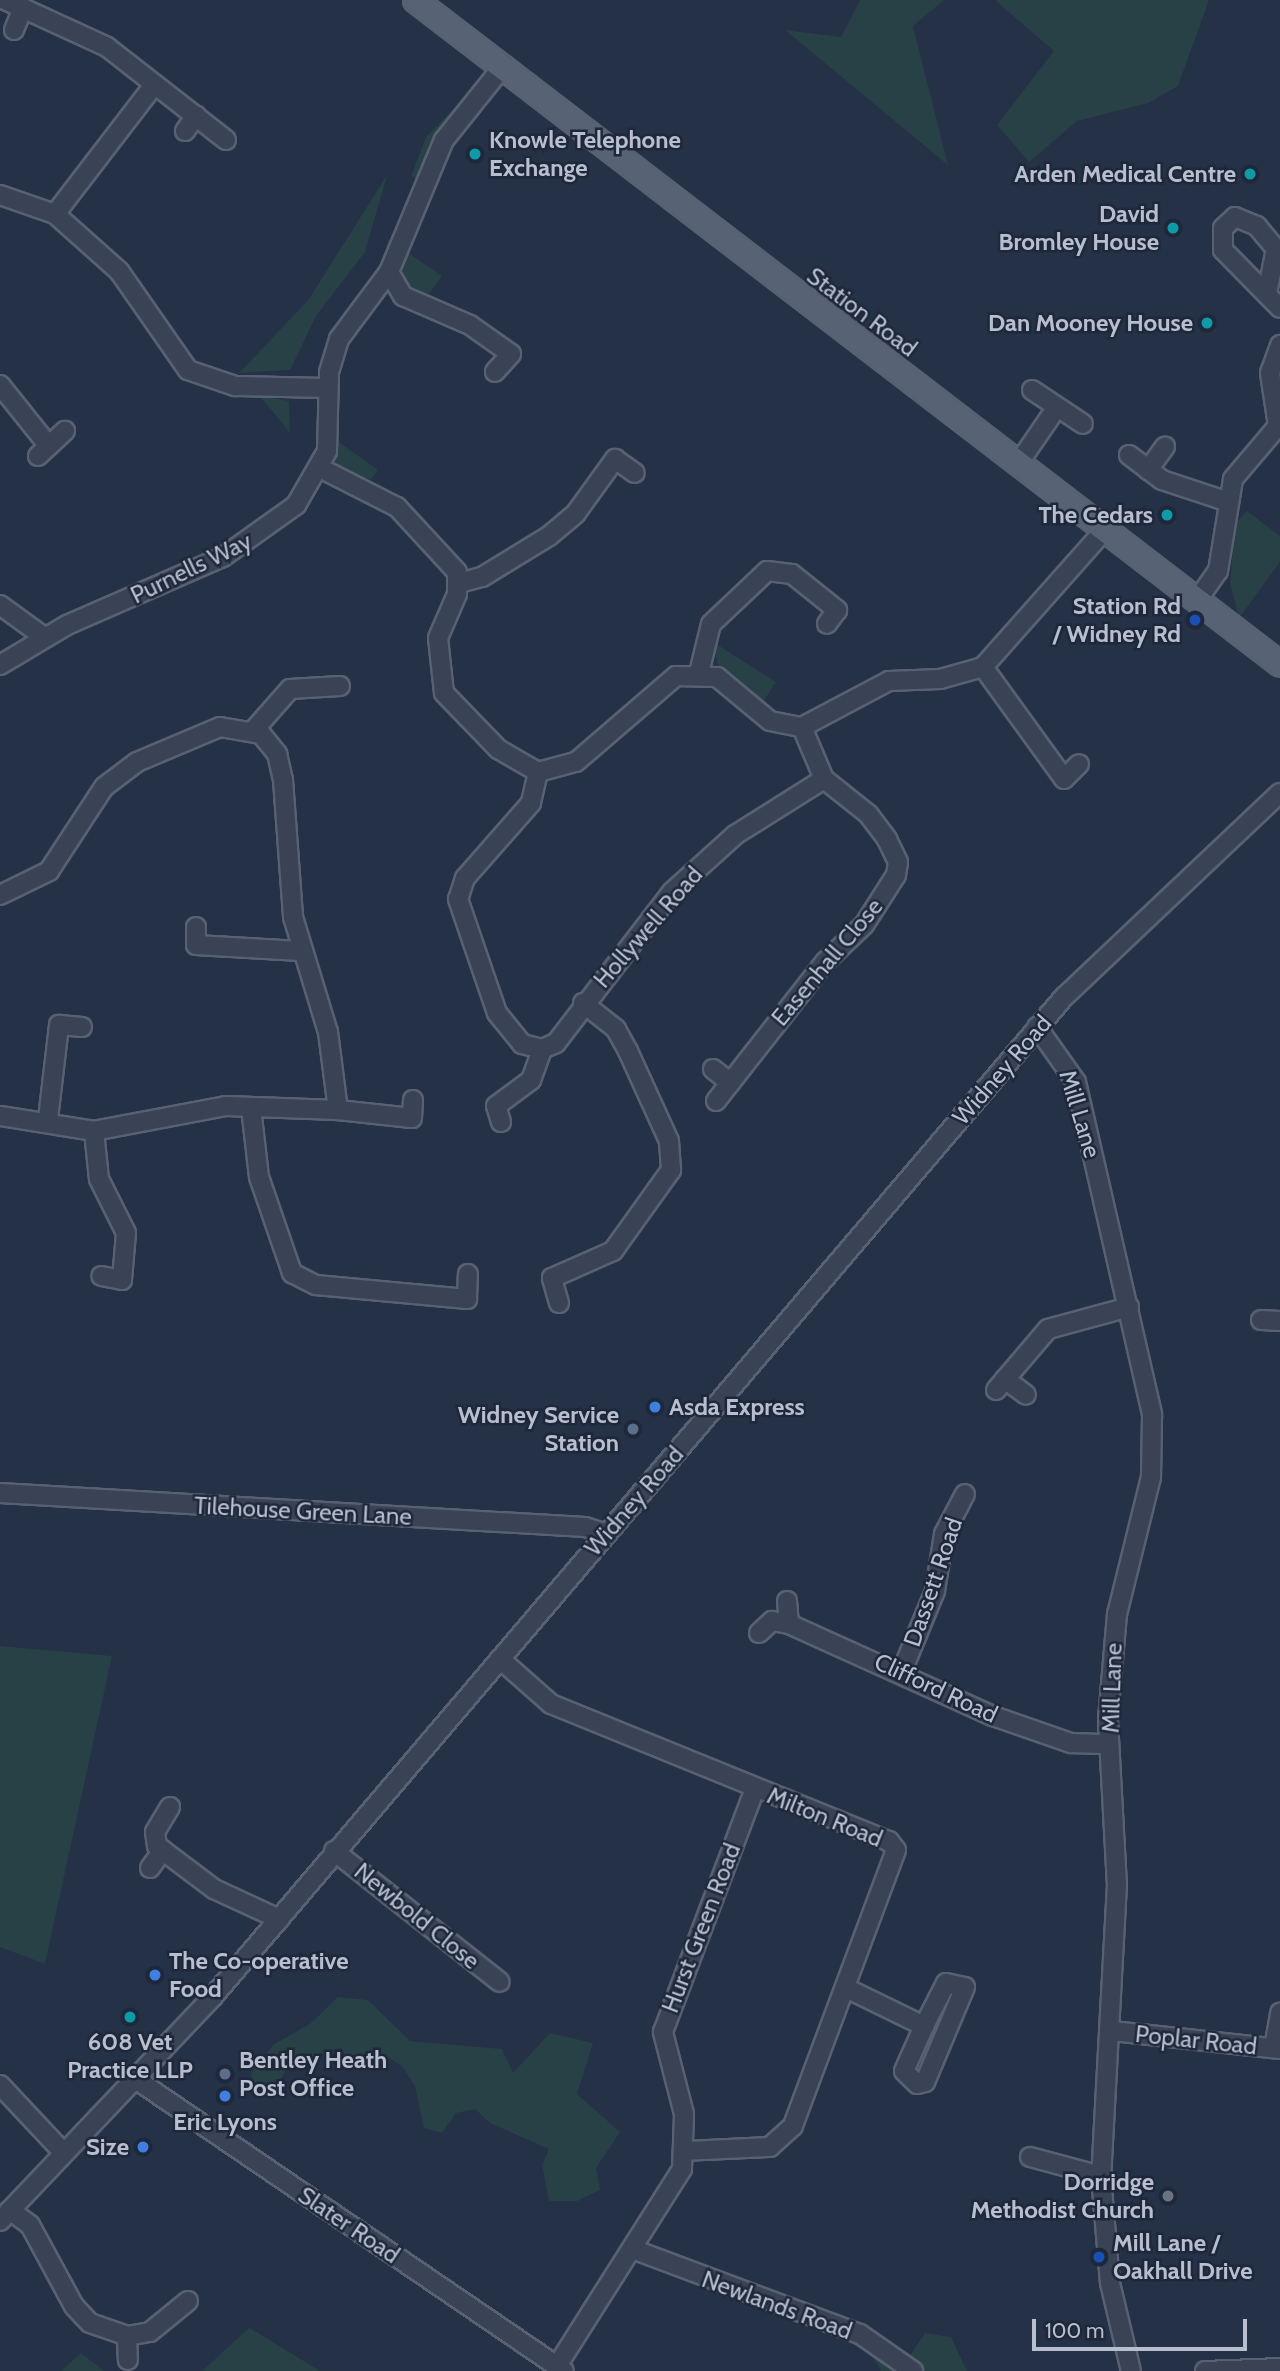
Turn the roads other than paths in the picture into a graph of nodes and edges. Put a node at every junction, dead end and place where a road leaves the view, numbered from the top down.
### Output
1 (5, 0) edge
2 (415, 0) edge
3 (23, 8) junction
4 (13, 30) dead end
5 (505, 65) junction
6 (154, 85) junction
7 (226, 140) dead end
8 (0, 195) edge
9 (55, 214) junction
10 (389, 272) junction
11 (1267, 293) dead end
12 (1280, 308) edge
13 (1280, 345) edge
14 (495, 372) dead end
15 (0, 386) edge
16 (328, 388) junction
17 (1032, 390) dead end
18 (1057, 407) junction
19 (1083, 424) dead end
20 (1279, 426) edge
21 (65, 431) dead end
22 (1165, 447) dead end
23 (1129, 455) dead end
24 (1018, 464) junction
25 (320, 468) junction
26 (1149, 470) junction
27 (635, 473) dead end
28 (1226, 501) junction
29 (1103, 532) junction
30 (459, 583) junction
31 (1196, 601) junction
32 (0, 605) edge
33 (827, 624) dead end
34 (44, 637) junction
35 (1280, 664) edge
36 (0, 665) edge
37 (983, 667) junction
38 (699, 673) junction
39 (330, 680) dead end
40 (802, 727) junction
41 (253, 731) junction
42 (1079, 764) dead end
43 (538, 772) junction
44 (824, 779) junction
45 (1280, 793) edge
46 (0, 895) edge
47 (196, 927) dead end
48 (300, 951) junction
49 (583, 1003) junction
50 (82, 1027) dead end
51 (1037, 1027) junction
52 (542, 1049) junction
53 (713, 1069) dead end
54 (730, 1083) junction
55 (413, 1100) dead end
56 (716, 1101) dead end
57 (251, 1108) junction
58 (338, 1111) junction
59 (0, 1116) edge
60 (48, 1119) junction
61 (500, 1122) dead end
62 (94, 1131) junction
63 (468, 1274) dead end
64 (101, 1276) dead end
65 (559, 1303) dead end
66 (1129, 1307) junction
67 (1261, 1320) dead end
68 (1280, 1321) edge
69 (1026, 1395) dead end
70 (0, 1493) edge
71 (965, 1493) dead end
72 (604, 1533) junction
73 (787, 1601) dead end
74 (789, 1624) junction
75 (759, 1633) dead end
76 (500, 1659) junction
77 (902, 1671) junction
78 (1110, 1744) junction
79 (755, 1789) junction
80 (170, 1807) dead end
81 (163, 1850) junction
82 (334, 1850) junction
83 (150, 1868) dead end
84 (279, 1919) junction
85 (500, 1982) dead end
86 (848, 1989) junction
87 (1280, 2013) edge
88 (924, 2026) junction
89 (1112, 2031) junction
90 (1277, 2049) edge
91 (134, 2078) junction
92 (0, 2085) edge
93 (62, 2151) junction
94 (686, 2151) junction
95 (1029, 2157) dead end
96 (1101, 2176) junction
97 (5, 2215) edge
98 (635, 2250) junction
99 (188, 2301) dead end
100 (127, 2336) junction
101 (128, 2360) dead end
102 (560, 2368) edge
103 (1280, 2368) edge
104 (913, 2371) edge
105 (1131, 2371) edge
106 (1205, 2371) edge

1 - 3 street
2 - 5 main road, Station Road
3 - 4 street
3 - 6 street
5 - 10 street, Purnells Way
5 - 24 main road, Station Road
6 - 7 street
6 - 9 street
8 - 9 street
9 - 16 street
10 - 14 street
10 - 16 street, Purnells Way
11 - 12 street
13 - 20 street
15 - 21 street
16 - 25 street, Purnells Way
17 - 18 street
18 - 19 street
18 - 24 street
20 - 28 street
22 - 26 street
23 - 26 street
24 - 29 main road, Station Road
25 - 30 street
25 - 34 street, Purnells Way
26 - 28 street
27 - 30 street
28 - 31 street
29 - 31 main road, Station Road
29 - 37 street
30 - 43 street
31 - 35 main road, Station Road
32 - 34 street
33 - 38 street
34 - 36 street, Purnells Way
37 - 40 street
37 - 42 street
38 - 40 street
38 - 43 street
39 - 41 street
40 - 44 street
41 - 46 street
41 - 48 street
43 - 52 street
44 - 49 street, Hollywell Road
44 - 54 street, Easenhall Close
45 - 51 street, Widney Road
47 - 48 street
48 - 58 street
49 - 52 street, Hollywell Road
49 - 65 street
50 - 60 street
51 - 66 street, Mill Lane
51 - 72 street, Widney Road
52 - 61 street, Hollywell Road
53 - 54 street
54 - 56 street, Easenhall Close
55 - 58 street
57 - 58 street
57 - 62 street
57 - 63 street
59 - 60 street
60 - 62 street
62 - 64 street
66 - 69 street
66 - 78 street, Mill Lane
67 - 68 street
70 - 72 street, Tilehouse Green Lane
71 - 77 street, Dassett Road
72 - 76 street, Widney Road
73 - 74 street
74 - 75 street
74 - 77 street, Clifford Road
76 - 79 street, Milton Road
76 - 82 street, Widney Road
77 - 78 street, Clifford Road
78 - 89 street, Mill Lane
79 - 86 street, Milton Road
79 - 94 street, Hurst Green Road
80 - 81 street
81 - 83 street
81 - 84 street
82 - 84 street, Widney Road
82 - 85 street, Newbold Close
84 - 91 street, Widney Road
86 - 88 street
86 - 94 street, Milton Road
87 - 90 street
88 - 88 street
89 - 90 street, Poplar Road
89 - 96 street, Mill Lane
91 - 93 street, Widney Road
91 - 102 street, Slater Road
92 - 93 street
93 - 97 street, Widney Road
94 - 98 street, Hurst Green Road
95 - 96 street
96 - 105 street, Mill Lane
97 - 100 street
98 - 102 street, Hurst Green Road
98 - 104 street, Newlands Road
99 - 100 street
100 - 101 street
103 - 106 street

